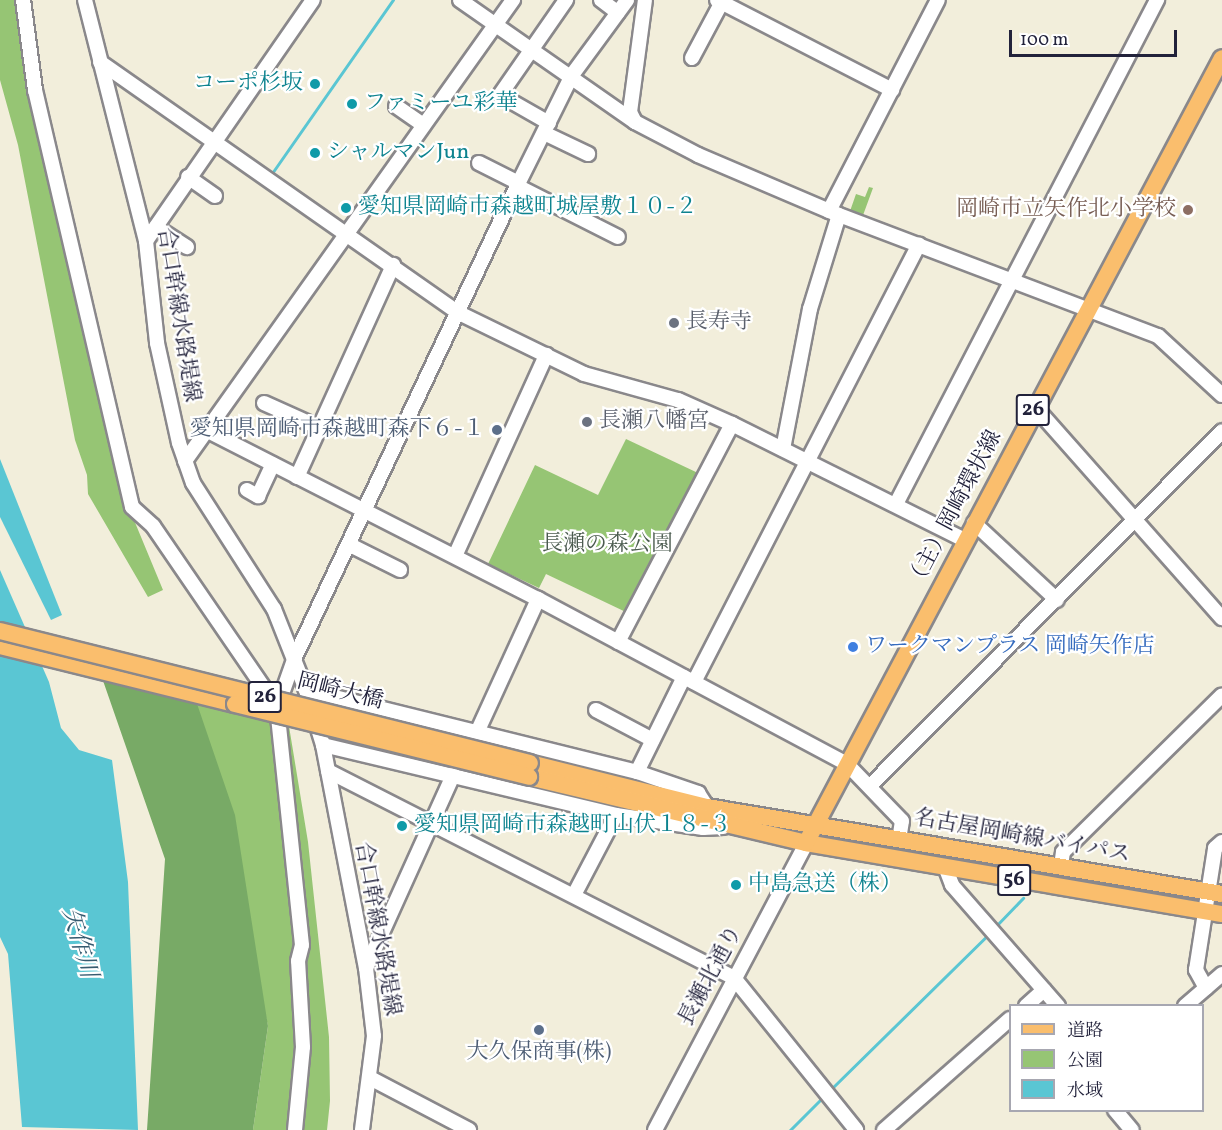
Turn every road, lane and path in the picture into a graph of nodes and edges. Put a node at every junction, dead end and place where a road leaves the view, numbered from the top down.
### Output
1 (23, 0) edge
2 (313, 0) edge
3 (460, 0) edge
4 (513, 0) edge
5 (566, 0) edge
6 (601, 0) edge
7 (627, 0) edge
8 (645, 0) edge
9 (938, 0) edge
10 (1157, 0) edge
11 (721, 1) edge
12 (89, 2) edge
13 (618, 13) junction
14 (495, 24) junction
15 (531, 48) junction
16 (692, 58) dead end
17 (1222, 58) edge
18 (100, 62) junction
19 (572, 75) junction
20 (892, 90) junction
21 (396, 106) dead end
22 (635, 122) junction
23 (422, 124) junction
24 (546, 128) junction
25 (215, 140) junction
26 (588, 154) dead end
27 (478, 163) dead end
28 (188, 177) junction
29 (518, 184) junction
30 (215, 196) dead end
31 (834, 213) junction
32 (156, 227) junction
33 (348, 233) junction
34 (618, 237) dead end
35 (146, 241) junction
36 (919, 245) junction
37 (187, 247) dead end
38 (393, 265) junction
39 (1012, 282) junction
40 (457, 312) junction
41 (1089, 312) junction
42 (546, 354) junction
43 (1222, 395) edge
44 (264, 403) dead end
45 (1035, 407) junction
46 (732, 424) junction
47 (320, 428) junction
48 (208, 431) junction
49 (1222, 431) edge
50 (783, 449) junction
51 (807, 460) junction
52 (185, 461) junction
53 (273, 464) junction
54 (297, 477) junction
55 (247, 490) dead end
56 (896, 504) junction
57 (365, 512) junction
58 (1137, 520) junction
59 (974, 524) junction
60 (965, 540) junction
61 (350, 544) junction
62 (455, 556) junction
63 (400, 570) dead end
64 (538, 599) junction
65 (1058, 600) junction
66 (1222, 618) edge
67 (0, 631) edge
68 (618, 642) junction
69 (0, 646) edge
70 (295, 657) junction
71 (689, 679) junction
72 (306, 690) junction
73 (1222, 695) edge
74 (277, 708) junction
75 (596, 710) dead end
76 (477, 732) junction
77 (653, 740) junction
78 (323, 745) junction
79 (847, 764) junction
80 (530, 770) junction
81 (328, 771) junction
82 (637, 772) junction
83 (456, 776) junction
84 (870, 786) junction
85 (707, 807) junction
86 (616, 815) junction
87 (433, 824) junction
88 (816, 825) junction
89 (729, 827) junction
90 (899, 839) junction
91 (1222, 842) edge
92 (806, 843) junction
93 (1061, 866) junction
94 (946, 869) junction
95 (1215, 893) edge
96 (574, 895) junction
97 (1204, 911) junction
98 (1222, 914) edge
99 (366, 968) junction
100 (1222, 974) edge
101 (734, 978) junction
102 (1206, 988) junction
103 (1044, 990) junction
104 (1027, 1004) edge
105 (1057, 1004) edge
106 (1186, 1004) edge
107 (1009, 1021) edge
108 (370, 1078) junction
109 (1117, 1112) edge
110 (460, 1128) edge
111 (295, 1130) edge
112 (362, 1130) edge
113 (655, 1130) edge
114 (856, 1130) edge
115 (884, 1130) edge
116 (1132, 1130) edge

1 - 74 street
2 - 25 street
3 - 14 street
4 - 14 street
5 - 15 street
6 - 13 street
7 - 13 street
8 - 22 street
9 - 20 street
10 - 39 street
11 - 16 street
11 - 20 street
12 - 18 street, 合口幹線水路堤線
13 - 19 street
14 - 15 street
14 - 23 street
15 - 19 street
15 - 24 street
17 - 41 main road, （主）岡崎環状線 / 26
18 - 25 street
18 - 35 street, 合口幹線水路堤線
19 - 22 street
19 - 24 street
20 - 31 street
21 - 23 street
22 - 31 street
23 - 33 street
24 - 26 street
24 - 29 street
25 - 28 street
25 - 33 street
27 - 29 street
28 - 30 street
28 - 32 street
29 - 34 street
29 - 40 street
31 - 36 street
31 - 50 street
32 - 35 street
32 - 37 street
33 - 38 street
33 - 48 street
35 - 52 street, 合口幹線水路堤線
36 - 39 street
36 - 51 street
38 - 40 street
38 - 47 street
39 - 41 street
39 - 56 street
40 - 42 street
40 - 57 street
41 - 43 street
41 - 45 main road, （主）岡崎環状線 / 26
42 - 46 street
42 - 62 street
44 - 47 street
45 - 58 street
45 - 59 main road, （主）岡崎環状線 / 26
46 - 50 street
46 - 68 street
47 - 54 street
48 - 52 street
48 - 53 street
49 - 58 street
50 - 51 street
51 - 56 street
51 - 71 street
52 - 70 street, 合口幹線水路堤線
53 - 54 street
53 - 55 street
54 - 57 street
56 - 60 street
57 - 61 street
57 - 62 street
58 - 65 street
58 - 66 street
59 - 60 main road, （主）岡崎環状線 / 26
59 - 65 street
60 - 79 main road, （主）岡崎環状線 / 26
61 - 63 street
61 - 70 street
62 - 64 street
64 - 68 street
64 - 76 street
65 - 84 street
67 - 80 main road, 岡崎大橋 / 26, bridge
68 - 71 street
69 - 80 main road, 岡崎大橋 / 26, bridge
70 - 72 street, 合口幹線水路堤線
70 - 74 street
71 - 77 street
71 - 79 street
72 - 76 street
72 - 78 street, 合口幹線水路堤線
73 - 93 street
74 - 111 street
75 - 77 street
76 - 82 street
76 - 83 street
77 - 82 street
78 - 81 street, 合口幹線水路堤線
78 - 83 street
79 - 84 street
79 - 88 main road, （主）岡崎環状線 / 26
80 - 85 main road, 26
80 - 89 main road, 26
81 - 87 street
81 - 99 street, 合口幹線水路堤線
82 - 85 street
83 - 86 street
83 - 87 street
84 - 90 street
85 - 88 main road, 26
86 - 89 street
86 - 96 street
87 - 96 street
87 - 99 street
88 - 90 main road, 名古屋岡崎線バイパス / 56
88 - 92 main road, （主）岡崎環状線 / 26
89 - 92 main road, 26
90 - 93 main road, 名古屋岡崎線バイパス / 56
91 - 95 street
92 - 94 main road, 名古屋岡崎線バイパス / 56
92 - 101 street, 長瀬北通り
93 - 95 main road, 名古屋岡崎線バイパス / 56
94 - 97 main road, 名古屋岡崎線バイパス / 56
94 - 103 street
95 - 97 street
96 - 101 street
97 - 98 main road, 名古屋岡崎線バイパス / 56
97 - 102 street
99 - 108 street, 合口幹線水路堤線
100 - 102 street
101 - 113 street, 長瀬北通り
101 - 114 street
102 - 106 street
103 - 104 street
103 - 105 street
107 - 115 street
108 - 110 street
108 - 112 street, 合口幹線水路堤線
109 - 116 street

